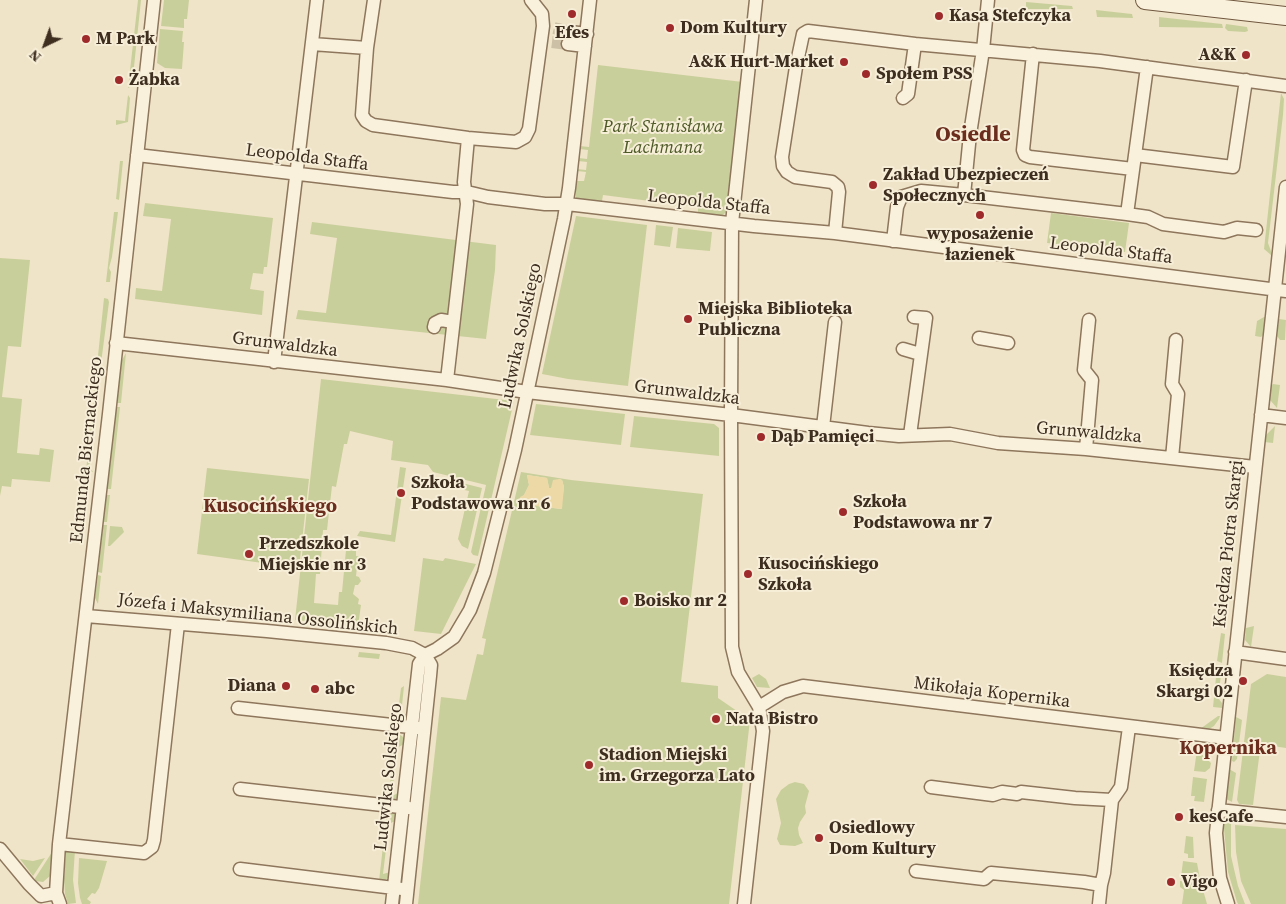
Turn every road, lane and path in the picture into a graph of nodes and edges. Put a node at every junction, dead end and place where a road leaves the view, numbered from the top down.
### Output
1 (154, 0) edge
2 (317, 0) edge
3 (374, 0) edge
4 (531, 0) edge
5 (590, 0) edge
6 (756, 0) edge
7 (988, 0) edge
8 (1145, 0) edge
9 (1286, 16) edge
10 (569, 38) tunnel mouth
11 (586, 40) junction
12 (312, 44) junction
13 (914, 44) junction
14 (367, 48) junction
15 (983, 50) junction
16 (1033, 54) junction
17 (1147, 66) junction
18 (1246, 80) junction
19 (1286, 86) edge
20 (903, 98) dead end
21 (468, 138) junction
22 (137, 155) junction
23 (1135, 155) junction
24 (1133, 169) junction
25 (296, 174) junction
26 (1286, 187) edge
27 (467, 192) junction
28 (964, 195) junction
29 (567, 204) junction
30 (1127, 214) junction
31 (732, 223) junction
32 (1256, 230) dead end
33 (835, 233) junction
34 (893, 241) junction
35 (1281, 290) edge
36 (914, 317) dead end
37 (1089, 320) dead end
38 (453, 322) junction
39 (835, 322) dead end
40 (434, 327) dead end
41 (979, 338) dead end
42 (1176, 340) dead end
43 (1008, 343) dead end
44 (116, 344) junction
45 (903, 349) dead end
46 (920, 354) junction
47 (274, 362) junction
48 (447, 380) junction
49 (527, 392) junction
50 (731, 415) junction
51 (1261, 415) junction
52 (1286, 418) edge
53 (823, 427) junction
54 (910, 435) junction
55 (1086, 449) junction
56 (1172, 458) junction
57 (1255, 467) junction
58 (86, 616) junction
59 (178, 624) junction
60 (1235, 652) junction
61 (425, 655) junction
62 (1286, 659) edge
63 (759, 707) junction
64 (238, 708) dead end
65 (411, 727) junction
66 (1129, 728) junction
67 (424, 729) junction
68 (1226, 738) junction
69 (931, 787) dead end
70 (240, 789) dead end
71 (1112, 800) junction
72 (403, 807) junction
73 (416, 808) junction
74 (1218, 810) junction
75 (1286, 816) edge
76 (59, 844) junction
77 (0, 849) edge
78 (240, 870) dead end
79 (916, 871) dead end
80 (1100, 885) junction
81 (394, 888) junction
82 (407, 890) junction
83 (58, 899) edge
84 (38, 900) edge
85 (392, 904) edge
86 (406, 904) edge
87 (744, 904) edge
88 (1099, 904) edge
89 (1228, 904) edge

1 - 22 street, Edmunda Biernackiego
2 - 12 street
3 - 14 street
4 - 21 street
5 - 11 street, Ludwika Solskiego
6 - 31 street
7 - 15 street
8 - 9 street
10 - 11 street
11 - 29 street, Ludwika Solskiego
12 - 14 street
12 - 25 street
13 - 15 street
13 - 20 street
13 - 33 street
14 - 21 street
15 - 16 street
15 - 28 street
16 - 17 street
16 - 24 street
17 - 18 street
17 - 23 street
18 - 19 street
18 - 23 street
21 - 27 street
22 - 25 street, Leopolda Staffa
22 - 44 street, Edmunda Biernackiego
23 - 24 street
24 - 30 street
25 - 27 street, Leopolda Staffa
25 - 47 street
26 - 35 street, Księdza Piotra Skargi
27 - 29 street, Leopolda Staffa
27 - 38 street
28 - 30 street
28 - 34 street
29 - 31 street, Leopolda Staffa
29 - 49 street, Ludwika Solskiego
30 - 32 street
31 - 33 street, Leopolda Staffa
31 - 50 street
33 - 34 street, Leopolda Staffa
34 - 35 street, Leopolda Staffa
35 - 51 street, Księdza Piotra Skargi
36 - 46 street
37 - 55 street
38 - 40 street
38 - 48 street
39 - 53 street
41 - 43 street
42 - 56 street
44 - 47 street, Grunwaldzka
44 - 58 street, Edmunda Biernackiego
45 - 46 street
46 - 54 street
47 - 48 street, Grunwaldzka
48 - 49 street, Grunwaldzka
49 - 50 street, Grunwaldzka
49 - 61 street, Ludwika Solskiego
50 - 53 street, Grunwaldzka
50 - 63 street
51 - 52 street
51 - 57 street, Księdza Piotra Skargi
53 - 54 street, Grunwaldzka
54 - 55 street, Grunwaldzka
55 - 56 street, Grunwaldzka
56 - 57 street, Grunwaldzka
57 - 60 street, Księdza Piotra Skargi
58 - 59 street, Józefa i Maksymiliana Ossolińskich
58 - 76 street, Edmunda Biernackiego
59 - 61 street, Józefa i Maksymiliana Ossolińskich
59 - 76 street
60 - 62 street
60 - 68 street, Księdza Piotra Skargi
61 - 65 street, Ludwika Solskiego
61 - 67 street, Ludwika Solskiego
63 - 66 street, Mikołaja Kopernika
63 - 87 street
64 - 65 street
65 - 67 street
65 - 72 street, Ludwika Solskiego
66 - 68 street, Mikołaja Kopernika
66 - 71 street
67 - 73 street, Ludwika Solskiego
68 - 74 street, Księdza Piotra Skargi
69 - 71 street
70 - 72 street
71 - 80 street
72 - 73 street
72 - 81 street, Ludwika Solskiego
73 - 82 street, Ludwika Solskiego
74 - 75 street
74 - 89 street, Księdza Piotra Skargi
76 - 83 street, Edmunda Biernackiego
77 - 84 street
78 - 81 street
79 - 80 street
80 - 88 street
81 - 82 street
81 - 85 street, Ludwika Solskiego
82 - 86 street, Ludwika Solskiego
83 - 84 street

